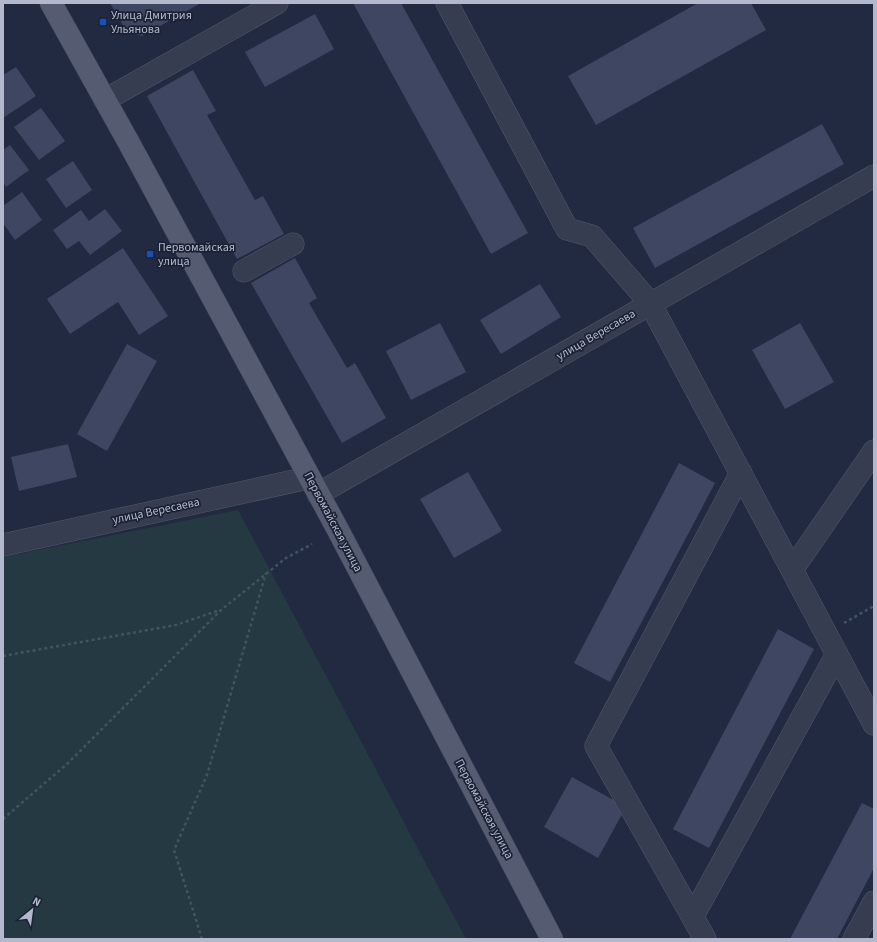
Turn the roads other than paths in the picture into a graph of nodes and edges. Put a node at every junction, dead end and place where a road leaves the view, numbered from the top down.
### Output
1 (51, 3) edge
2 (447, 3) edge
3 (265, 6) edge
4 (105, 100) junction
5 (874, 176) edge
6 (293, 244) dead end
7 (244, 271) dead end
8 (650, 303) junction
9 (874, 451) edge
10 (741, 473) junction
11 (313, 486) junction
12 (3, 545) edge
13 (792, 570) junction
14 (837, 654) junction
15 (874, 724) edge
16 (874, 902) edge
17 (693, 916) junction
18 (552, 939) edge
19 (705, 939) edge
20 (854, 939) edge

1 - 4 main road, Первомайская улица
2 - 8 street
3 - 4 street
4 - 11 main road, Первомайская улица
5 - 8 street, улица Вересаева
6 - 7 street
8 - 10 street
8 - 11 street, улица Вересаева
9 - 13 street
10 - 13 street
10 - 17 street
11 - 12 street, улица Вересаева
11 - 18 main road, Первомайская улица
13 - 14 street
14 - 15 street
14 - 17 street
16 - 20 street
17 - 19 street

